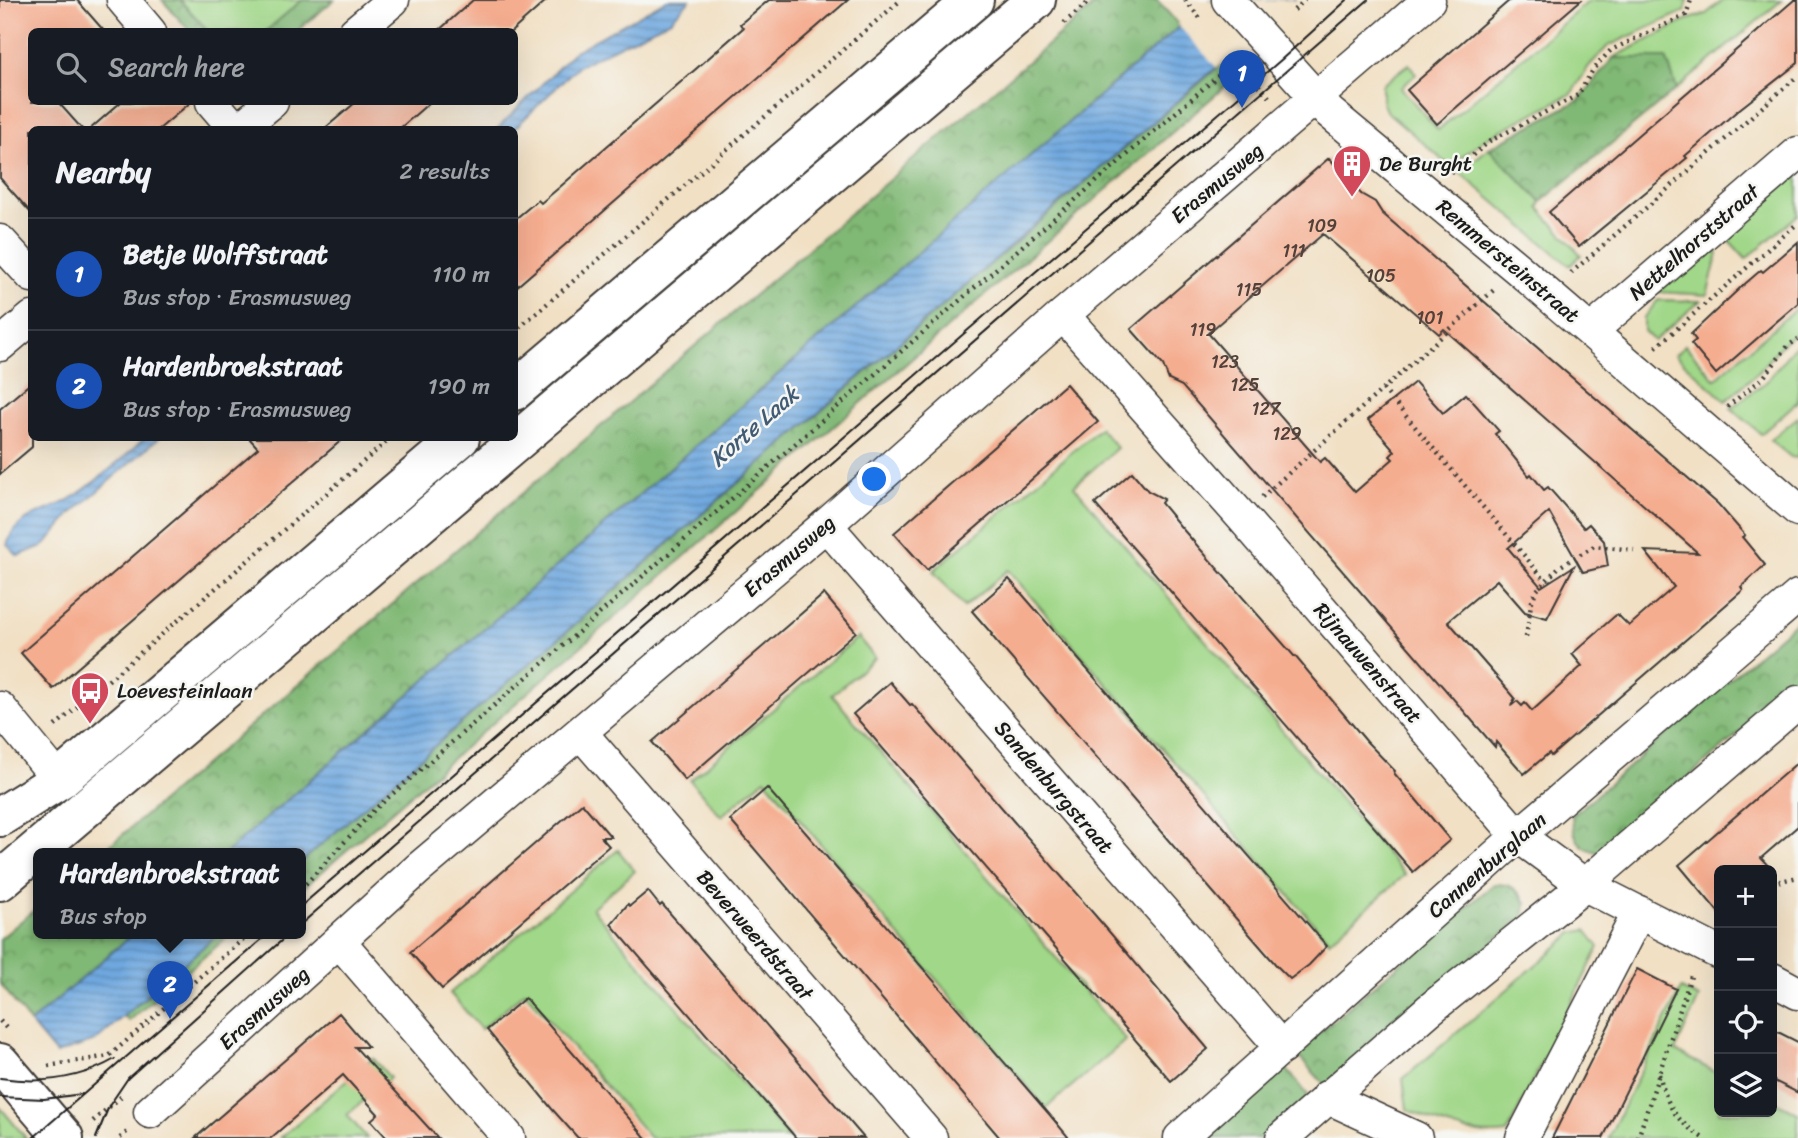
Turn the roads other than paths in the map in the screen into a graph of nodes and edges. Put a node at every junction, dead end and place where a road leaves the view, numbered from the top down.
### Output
1 (122, 0) edge
2 (393, 0) edge
3 (974, 0) edge
4 (1036, 0) edge
5 (1228, 0) edge
6 (1429, 0) edge
7 (146, 28) edge
8 (360, 28) edge
9 (1316, 98) junction
10 (215, 105) edge
11 (268, 105) edge
12 (233, 126) edge
13 (242, 126) edge
14 (1798, 153) edge
15 (0, 241) edge
16 (28, 272) edge
17 (1063, 315) junction
18 (28, 321) edge
19 (1591, 331) junction
20 (0, 345) edge
21 (518, 388) edge
22 (518, 440) edge
23 (456, 441) edge
24 (517, 441) edge
25 (1798, 510) edge
26 (825, 525) junction
27 (1798, 597) edge
28 (1798, 702) edge
29 (0, 708) edge
30 (580, 733) junction
31 (60, 779) junction
32 (0, 817) edge
33 (1518, 836) junction
34 (39, 848) edge
35 (33, 853) edge
36 (0, 881) edge
37 (1585, 885) junction
38 (1639, 912) junction
39 (339, 941) junction
40 (1711, 948) edge
41 (1777, 982) edge
42 (1798, 993) edge
43 (1282, 1048) junction
44 (0, 1063) edge
45 (1327, 1097) junction
46 (150, 1112) dead end
47 (1384, 1131) edge
48 (64, 1138) edge
49 (509, 1138) edge
50 (930, 1138) edge
51 (1180, 1138) edge
52 (1282, 1138) edge
53 (1416, 1138) edge
54 (1522, 1138) edge

1 - 7 street
2 - 8 street
3 - 21 main road
4 - 22 main road
5 - 9 street, Remmersteinstraat
6 - 9 street, Erasmusweg
9 - 17 street, Erasmusweg
9 - 19 street, Remmersteinstraat
10 - 12 street
11 - 13 street
14 - 19 street, Nettelhorststraat
15 - 16 street
17 - 26 street, Erasmusweg
17 - 33 street, Rijnauwenstraat
18 - 20 street
19 - 25 street, Remmersteinstraat
23 - 31 main road
24 - 34 main road
26 - 30 street, Erasmusweg
26 - 43 street, Sandenburgstraat
27 - 33 street, Cannenburglaan
28 - 37 street
29 - 31 street
30 - 39 street, Erasmusweg
30 - 50 street, Beverweerdstraat
31 - 32 main road
33 - 37 street, Rijnauwenstraat
33 - 43 street, Cannenburglaan
35 - 36 main road
37 - 38 street, Rijnauwenstraat
37 - 45 street
38 - 40 street, Rijnauwenstraat
38 - 54 street
39 - 46 street, Erasmusweg
39 - 49 street
41 - 42 street
43 - 51 street, Cannenburglaan
44 - 48 main road
45 - 47 street
45 - 52 street
47 - 53 street

